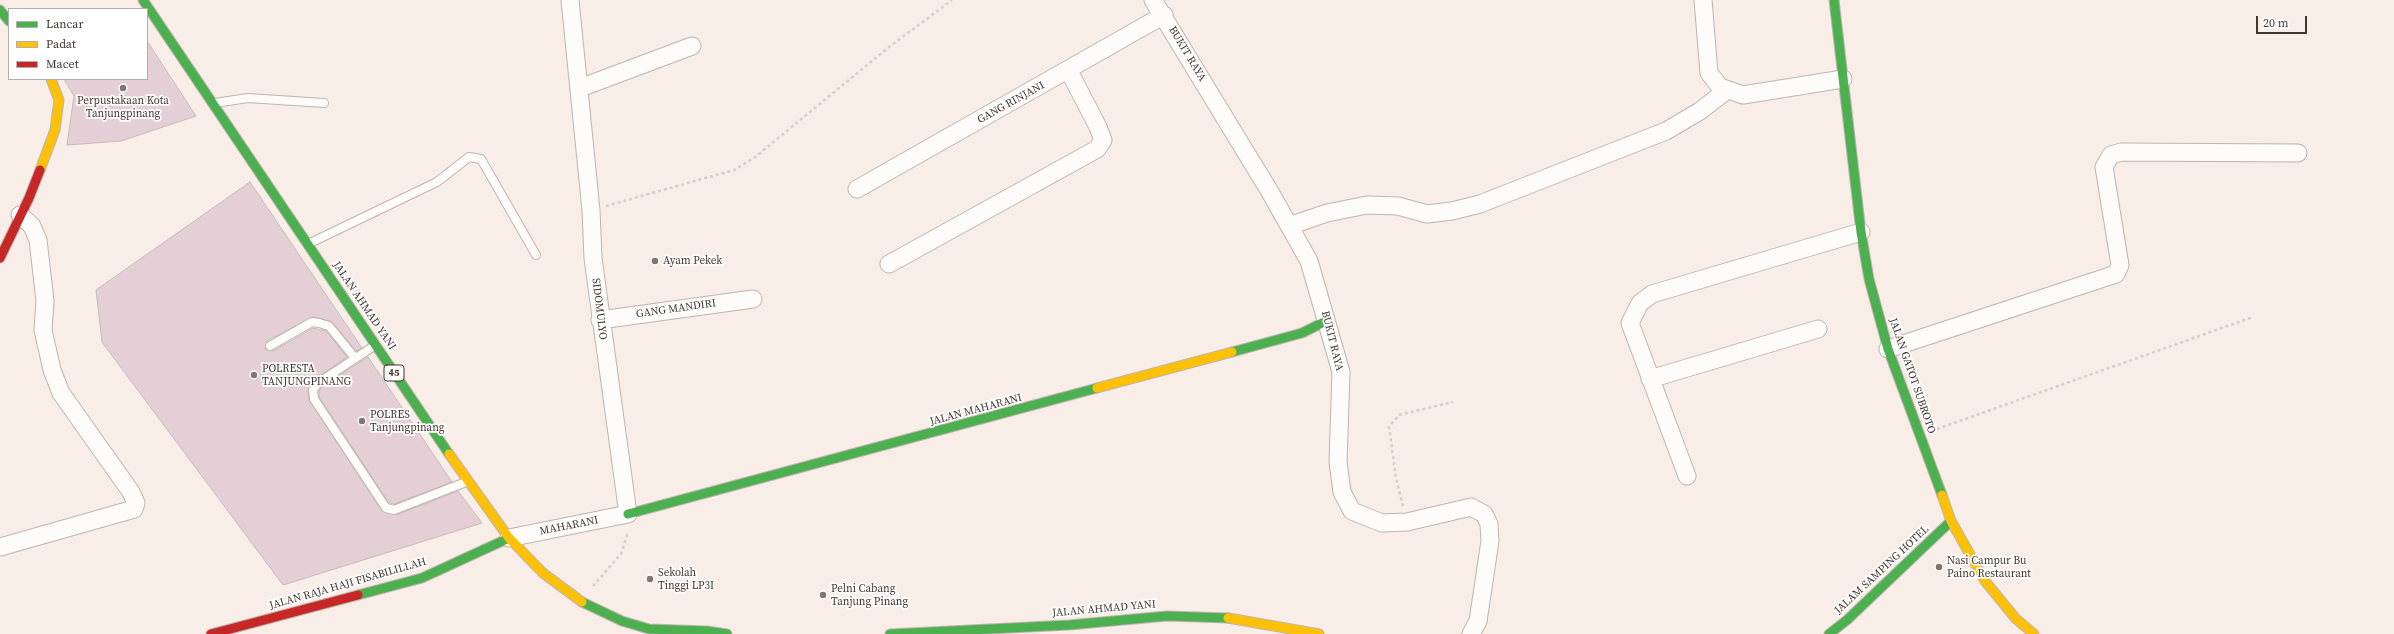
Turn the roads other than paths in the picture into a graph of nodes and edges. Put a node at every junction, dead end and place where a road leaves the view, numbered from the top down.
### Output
1 (143, 0) edge
2 (570, 0) edge
3 (1153, 0) edge
4 (1703, 0) edge
5 (1834, 0) edge
6 (0, 10) edge
7 (1164, 15) junction
8 (8, 20) edge
9 (692, 46) dead end
10 (1069, 71) junction
11 (1844, 78) junction
12 (51, 80) edge
13 (580, 88) junction
14 (1727, 90) junction
15 (214, 103) junction
16 (324, 103) dead end
17 (2298, 153) dead end
18 (857, 189) dead end
19 (20, 215) junction
20 (1289, 226) junction
21 (1861, 232) junction
22 (307, 244) junction
23 (536, 255) dead end
24 (0, 258) edge
25 (889, 264) dead end
26 (753, 299) dead end
27 (600, 320) junction
28 (1328, 320) junction
29 (1818, 329) dead end
30 (376, 345) junction
31 (270, 346) dead end
32 (1888, 349) junction
33 (355, 358) junction
34 (1650, 379) junction
35 (1687, 476) dead end
36 (467, 482) junction
37 (628, 514) junction
38 (1951, 521) junction
39 (509, 538) junction
40 (0, 547) edge
41 (648, 632) edge
42 (211, 634) edge
43 (727, 634) edge
44 (890, 634) edge
45 (1320, 634) edge
46 (1471, 634) edge
47 (1829, 634) edge
48 (2034, 634) edge

1 - 15 main road, JALAN AHMAD YANI / 45
2 - 13 street, SIDOMULYO
3 - 7 street, BUKIT RAYA
4 - 14 street
5 - 11 main road, JALAN GATOT SUBROTO
6 - 8 main road
7 - 10 street, GANG RINJANI
7 - 20 street, BUKIT RAYA
9 - 13 street
10 - 18 street, GANG RINJANI
10 - 25 street
11 - 14 street
11 - 21 main road, JALAN GATOT SUBROTO
12 - 19 main road
13 - 27 street, SIDOMULYO
14 - 20 street
15 - 16 lane
15 - 22 main road, JALAN AHMAD YANI / 45
17 - 32 street
19 - 24 main road
19 - 40 street
20 - 28 street, BUKIT RAYA
21 - 32 main road, JALAN GATOT SUBROTO
21 - 34 street
22 - 23 lane
22 - 30 main road, JALAN AHMAD YANI / 45
26 - 27 street, GANG MANDIRI
27 - 37 street, SIDOMULYO
28 - 37 main road, JALAN MAHARANI
28 - 46 street, BUKIT RAYA
29 - 34 street
30 - 33 lane
30 - 36 main road, JALAN AHMAD YANI / 45
31 - 33 lane
32 - 38 main road, JALAN GATOT SUBROTO
33 - 36 lane
34 - 35 street
36 - 39 main road, JALAN AHMAD YANI / 45
37 - 39 street, MAHARANI
38 - 47 main road, JALAM SAMPING HOTEL
38 - 48 main road, JALAN GATOT SUBROTO
39 - 41 main road, JALAN AHMAD YANI / 45
39 - 42 main road, JALAN RAJA HAJI FISABILILLAH
41 - 43 main road, JALAN AHMAD YANI / 45
44 - 45 main road, JALAN AHMAD YANI

